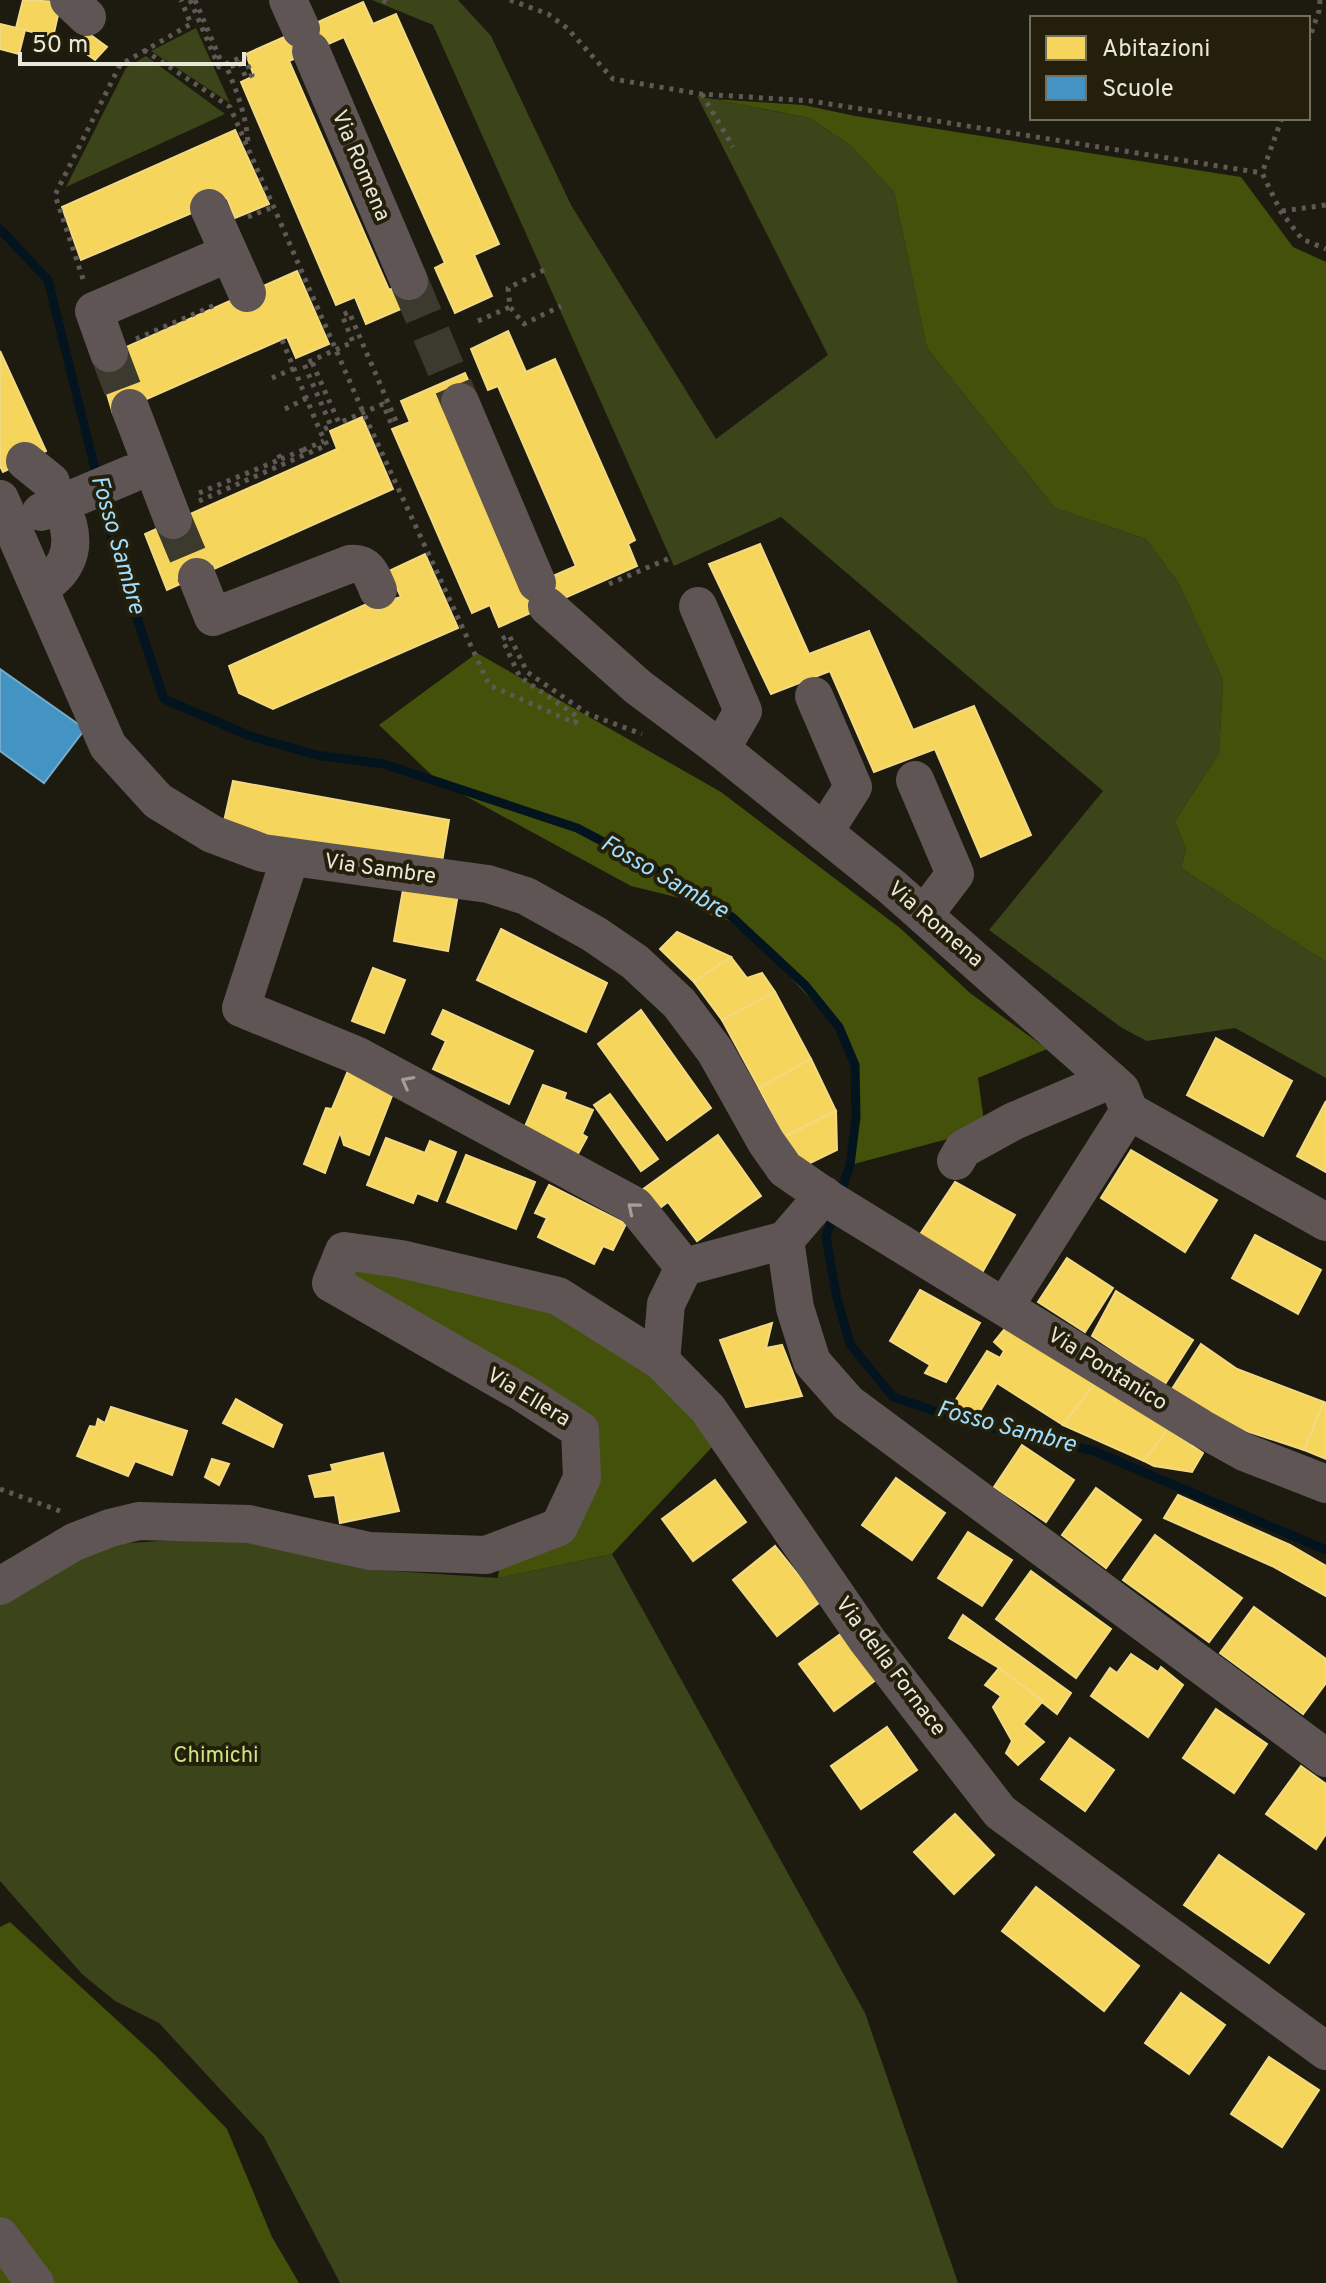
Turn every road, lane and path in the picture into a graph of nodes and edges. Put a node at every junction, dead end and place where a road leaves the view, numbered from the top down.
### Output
1 (181, 0) edge
2 (192, 0) edge
3 (383, 0) edge
4 (390, 0) edge
5 (510, 0) edge
6 (1320, 0) edge
7 (300, 27) edge
8 (1310, 36) edge
9 (144, 50) junction
10 (701, 94) junction
11 (1281, 120) edge
12 (733, 147) dead end
13 (248, 149) junction
14 (1262, 173) junction
15 (1326, 205) edge
16 (273, 207) junction
17 (1281, 212) junction
18 (224, 228) junction
19 (1326, 249) edge
20 (544, 270) dead end
21 (409, 281) tunnel mouth
22 (235, 297) joint
23 (561, 306) dead end
24 (510, 307) junction
25 (94, 311) junction
26 (478, 321) dead end
27 (282, 340) dead end
28 (336, 350) junction
29 (109, 352) joint
30 (311, 360) junction
31 (295, 368) junction
32 (272, 378) dead end
33 (307, 398) junction
34 (460, 402) tunnel mouth
35 (130, 408) tunnel mouth
36 (285, 409) dead end
37 (363, 412) junction
38 (320, 431) junction
39 (324, 441) junction
40 (141, 470) junction
41 (183, 508) junction
42 (28, 514) edge
43 (670, 558) dead end
44 (197, 577) tunnel mouth
45 (609, 584) dead end
46 (39, 588) junction
47 (378, 590) dead end
48 (698, 606) dead end
49 (814, 696) dead end
50 (652, 741) dead end
51 (721, 749) junction
52 (915, 780) dead end
53 (824, 832) junction
54 (290, 858) junction
55 (924, 915) junction
56 (1119, 1095) junction
57 (956, 1161) dead end
58 (827, 1198) junction
59 (1326, 1222) edge
60 (785, 1240) junction
61 (897, 1240) joint
62 (684, 1267) junction
63 (1005, 1306) junction
64 (661, 1361) junction
65 (1326, 1484) edge
66 (0, 1489) edge
67 (110, 1528) junction
68 (0, 1586) edge
69 (1326, 1758) edge
70 (1326, 2051) edge
71 (0, 2236) edge
72 (35, 2283) edge

1 - 9 path
2 - 13 path
3 - 4 path
5 - 10 path
6 - 8 path
7 - 21 street, Via Romena
9 - 13 path
9 - 25 path
10 - 12 path
10 - 14 path
11 - 14 path
13 - 16 path
14 - 17 path
15 - 17 path
16 - 18 path
16 - 28 path
17 - 19 path
18 - 22 street
18 - 25 street
20 - 24 path
22 - 29 path
23 - 24 path
24 - 26 path
25 - 29 street
27 - 31 path
28 - 30 path
28 - 37 path
28 - 37 path
30 - 37 path
30 - 38 path
31 - 32 path
31 - 33 path
33 - 36 path
33 - 38 path
34 - 51 street, Via Romena
35 - 40 street
37 - 50 path
38 - 39 path
39 - 41 path
39 - 41 path
40 - 41 street
40 - 42 street, bridge
42 - 46 street, Via Sambre
42 - 46 street
43 - 45 path
44 - 47 street
46 - 54 street, Via Sambre
48 - 51 street
49 - 53 street
51 - 53 street, Via Romena
52 - 55 street
53 - 55 street, Via Romena
54 - 58 street, Via Sambre
62 -> 54 street
55 - 56 street, Via Romena
56 - 57 street
56 - 59 street, Via Romena
56 - 63 street
58 - 60 street
58 - 61 street, Via Sambre
60 - 62 street
60 - 69 street
61 - 63 street, Via Pontanico
62 - 64 street
63 - 65 street, Via Pontanico
64 - 67 street, Via Ellera
64 - 70 street, Via della Fornace
66 - 67 path
67 - 68 street, Via Ellera
71 - 72 street

